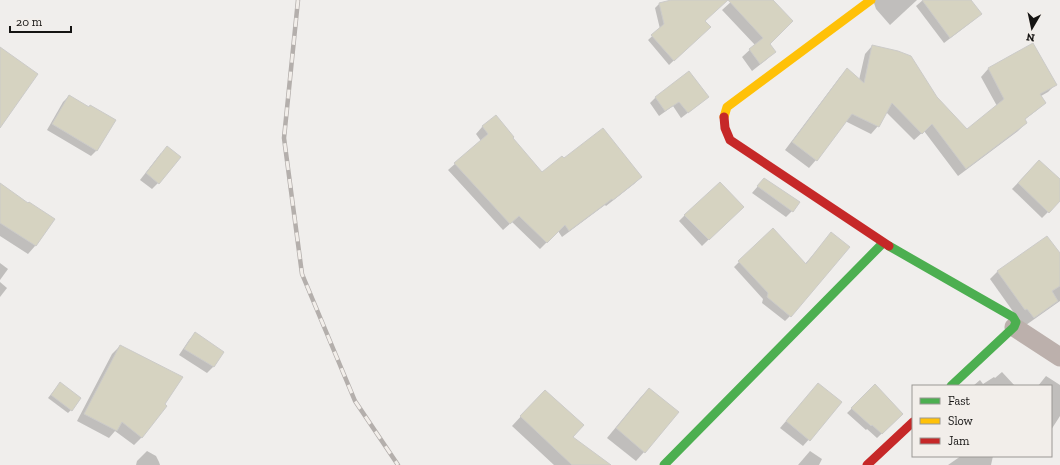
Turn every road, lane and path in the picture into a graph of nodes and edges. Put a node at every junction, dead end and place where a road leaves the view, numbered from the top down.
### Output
1 (871, 0) edge
2 (883, 243) junction
3 (1014, 327) junction
4 (1060, 357) edge
5 (952, 385) edge
6 (912, 423) edge
7 (664, 465) edge
8 (867, 465) edge

1 - 2 street
2 - 3 street
2 - 7 street
3 - 4 street
3 - 5 street
6 - 8 street

